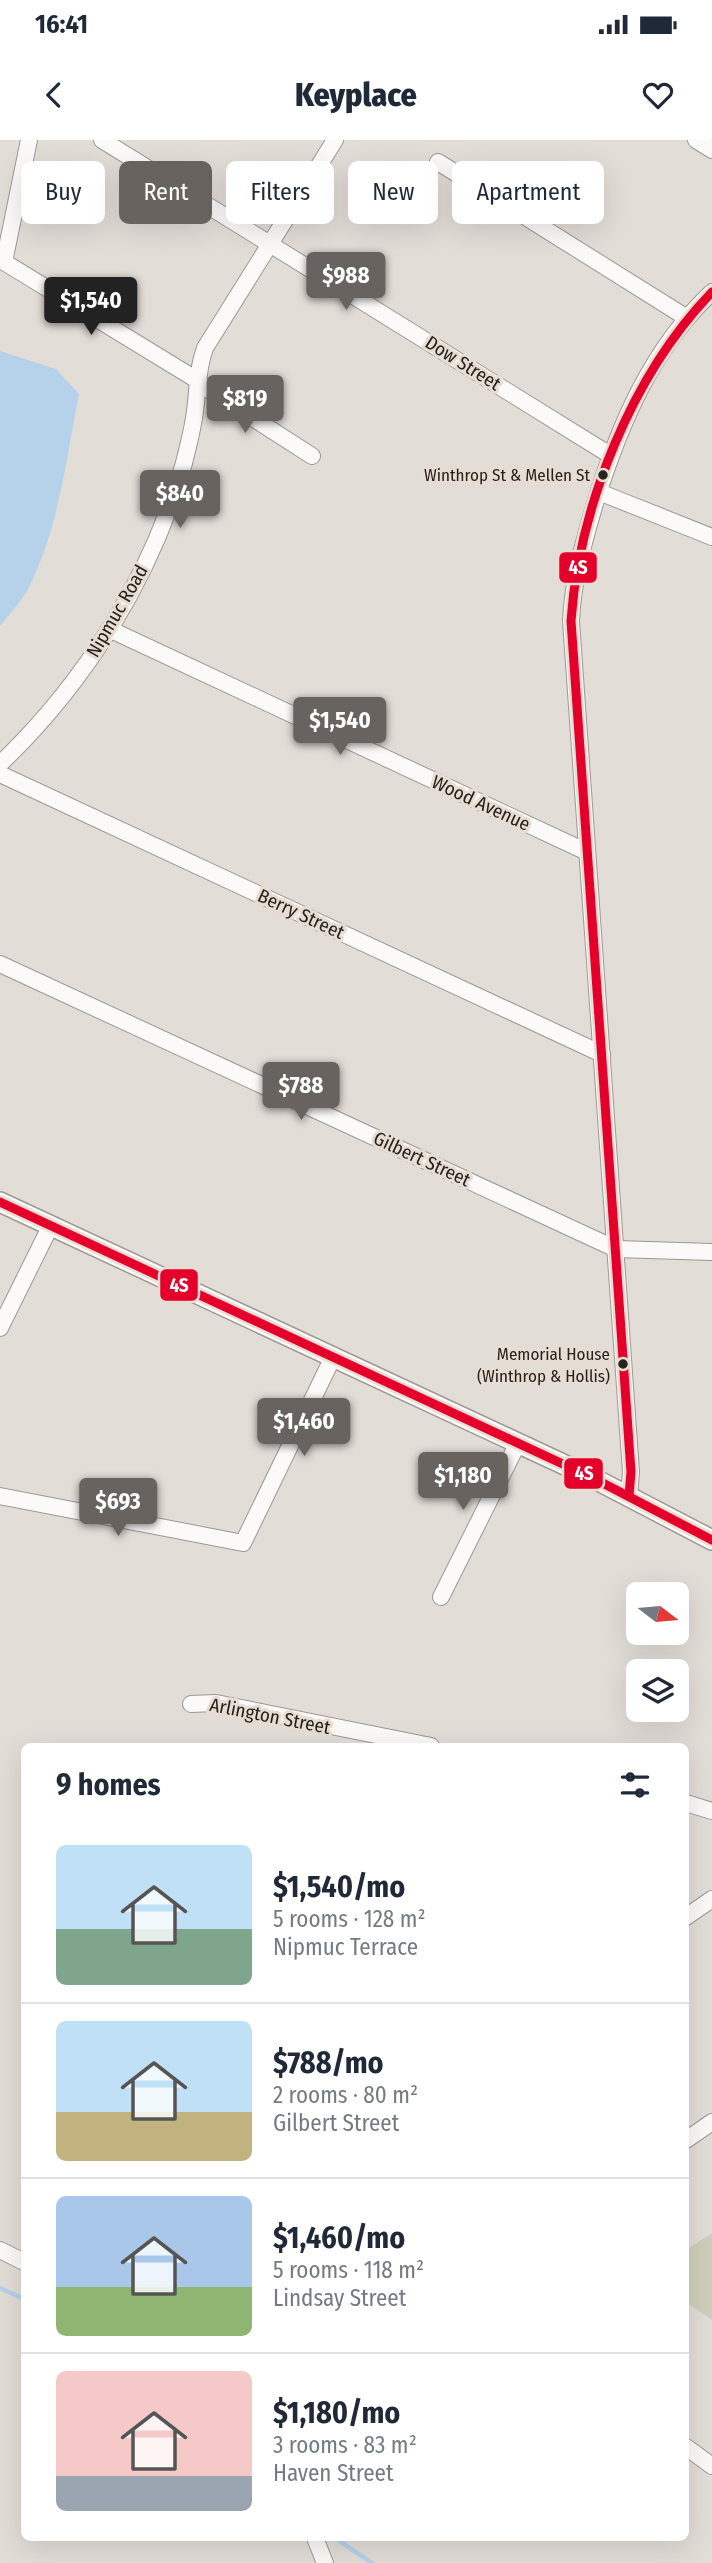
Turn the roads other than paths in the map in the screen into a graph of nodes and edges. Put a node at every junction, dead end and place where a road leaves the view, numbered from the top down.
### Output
1 (29, 140) edge
2 (102, 140) edge
3 (335, 140) edge
4 (696, 140) edge
5 (712, 150) edge
6 (438, 162) dead end
7 (269, 243) junction
8 (712, 292) edge
9 (687, 318) junction
10 (197, 382) junction
11 (610, 455) junction
12 (312, 456) dead end
13 (599, 492) junction
14 (712, 537) edge
15 (109, 629) junction
16 (0, 764) edge
17 (0, 774) edge
18 (587, 852) junction
19 (0, 964) edge
20 (601, 1054) junction
21 (0, 1202) edge
22 (51, 1225) junction
23 (616, 1249) junction
24 (712, 1252) edge
25 (0, 1328) edge
26 (333, 1357) junction
27 (517, 1443) junction
28 (0, 1496) edge
29 (629, 1496) junction
30 (712, 1541) edge
31 (441, 1597) dead end
32 (191, 1704) dead end
33 (416, 1743) edge
34 (689, 1804) edge
35 (712, 1811) edge
36 (712, 1899) edge
37 (689, 1915) edge
38 (712, 2122) edge
39 (689, 2138) edge
40 (0, 2250) edge
41 (21, 2260) edge
42 (689, 2449) edge
43 (712, 2466) edge
44 (316, 2541) edge
45 (325, 2563) edge

1 - 10 street
2 - 7 street, Dow Street
3 - 7 street, Nipmuc Road
4 - 5 street
6 - 9 street
7 - 10 street, Nipmuc Road
7 - 11 street, Dow Street
8 - 9 street
9 - 11 street
10 - 12 street
10 - 15 street, Nipmuc Road
11 - 13 street
13 - 14 street
13 - 18 street
15 - 16 street, Nipmuc Road
15 - 18 street, Wood Avenue
17 - 20 street, Berry Street
18 - 20 street
19 - 23 street, Gilbert Street
20 - 23 street
21 - 22 main road
22 - 25 street
22 - 26 main road
23 - 24 street
23 - 29 street
26 - 27 main road
26 - 28 street
27 - 29 main road
27 - 31 street
29 - 30 main road
32 - 33 street, Arlington Street
34 - 35 street
36 - 37 street
38 - 39 street
40 - 41 street
42 - 43 street
44 - 45 street

